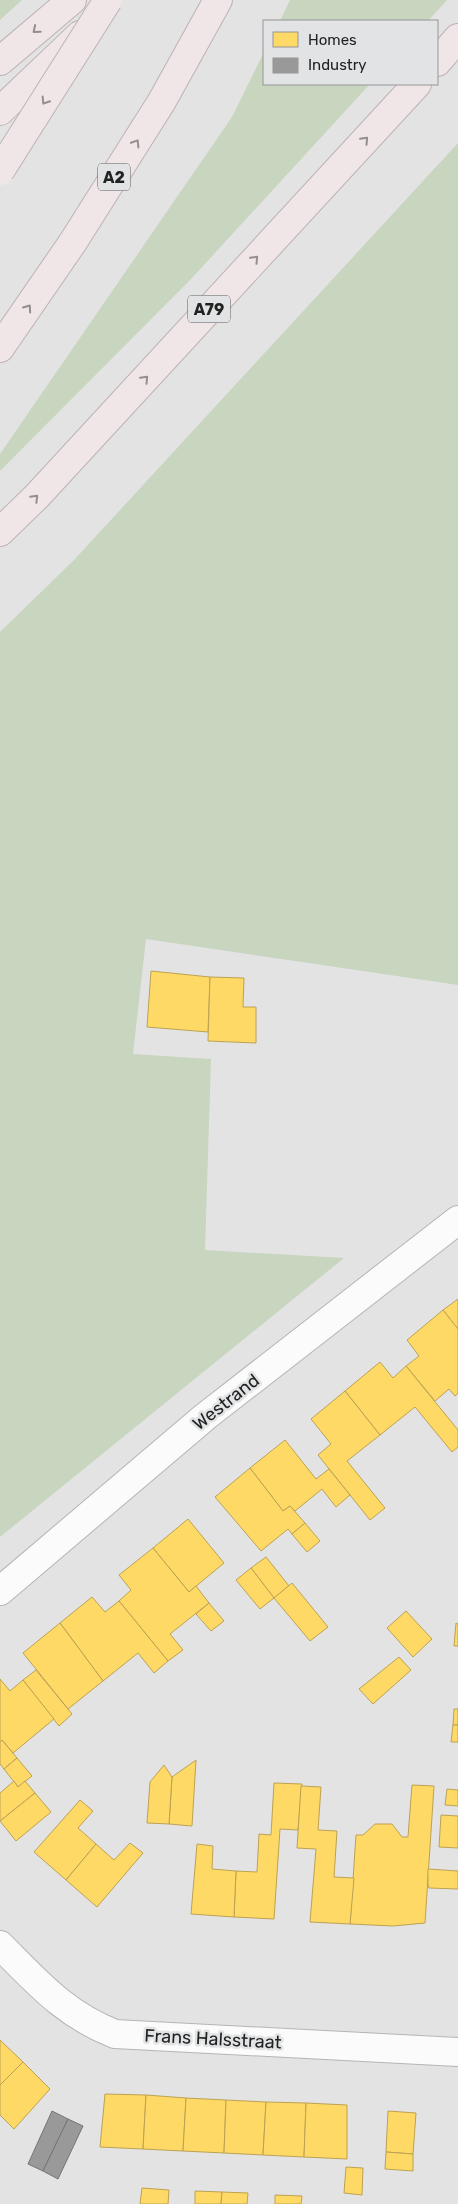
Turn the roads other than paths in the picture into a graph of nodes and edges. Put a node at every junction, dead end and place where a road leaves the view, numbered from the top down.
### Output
1 (72, 0) edge
2 (108, 0) edge
3 (117, 0) edge
4 (218, 0) edge
5 (458, 38) edge
6 (0, 61) edge
7 (438, 61) edge
8 (416, 85) edge
9 (0, 111) edge
10 (0, 171) edge
11 (0, 348) edge
12 (0, 532) edge
13 (458, 1220) edge
14 (0, 1591) edge
15 (0, 1945) edge
16 (458, 2052) edge

1 -> 6 highway
2 -> 10 highway, bridge
3 - 9 highway
11 -> 4 highway, A2
5 - 7 highway
12 -> 8 highway, A79
13 - 14 street, Westrand
15 - 16 street, Frans Halsstraat

